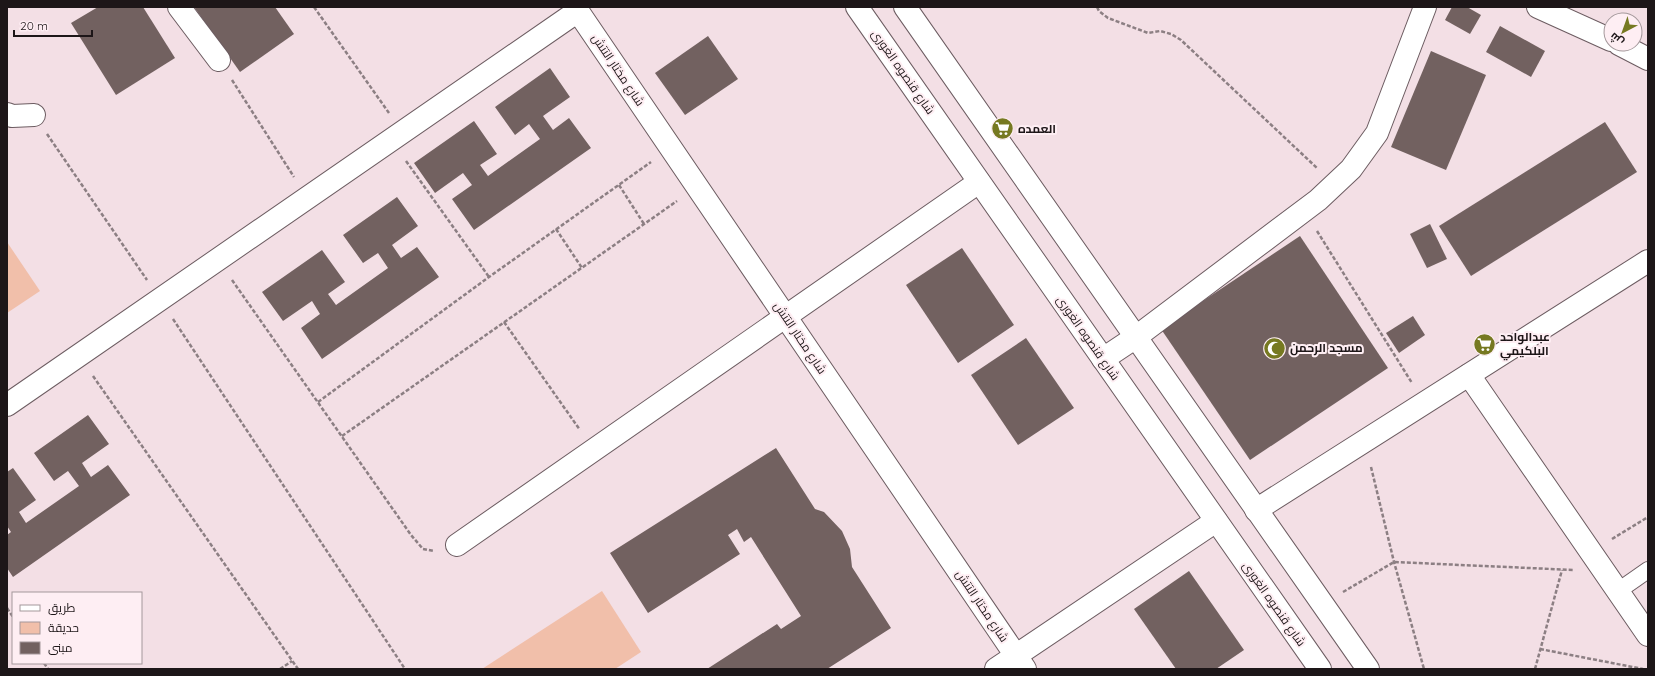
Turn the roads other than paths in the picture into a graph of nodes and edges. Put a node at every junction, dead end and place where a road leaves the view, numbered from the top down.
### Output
1 (179, 7) edge
2 (857, 7) edge
3 (906, 7) edge
4 (1425, 7) edge
5 (1538, 7) edge
6 (577, 9) edge
7 (1603, 36) edge
8 (1634, 52) edge
9 (1648, 59) edge
10 (219, 60) road end
11 (7, 114) edge
12 (34, 115) road end
13 (980, 182) junction
14 (1648, 261) edge
15 (786, 317) junction
16 (1136, 337) junction
17 (1103, 359) junction
18 (1469, 375) junction
19 (7, 405) edge
20 (1256, 510) junction
21 (1216, 521) junction
22 (457, 545) road end
23 (1648, 570) edge
24 (1618, 591) junction
25 (1648, 635) edge
26 (1020, 662) edge
27 (996, 669) edge
28 (1320, 669) edge
29 (1368, 669) edge

1 - 10 street
2 - 13 street, شارع قنصوه الغورى
3 - 16 street
4 - 16 street
5 - 7 street
6 - 15 street, شارع مختار التتش
6 - 19 street
8 - 9 street
11 - 12 street
13 - 15 street
13 - 17 street, شارع قنصوه الغورى
14 - 18 street
15 - 22 street
15 - 26 street, شارع مختار التتش
16 - 17 street
16 - 20 street
17 - 21 street, شارع قنصوه الغورى
18 - 20 street
18 - 24 street
20 - 29 street
21 - 26 street
21 - 28 street, شارع قنصوه الغورى
23 - 24 lane
24 - 25 street
26 - 27 street

